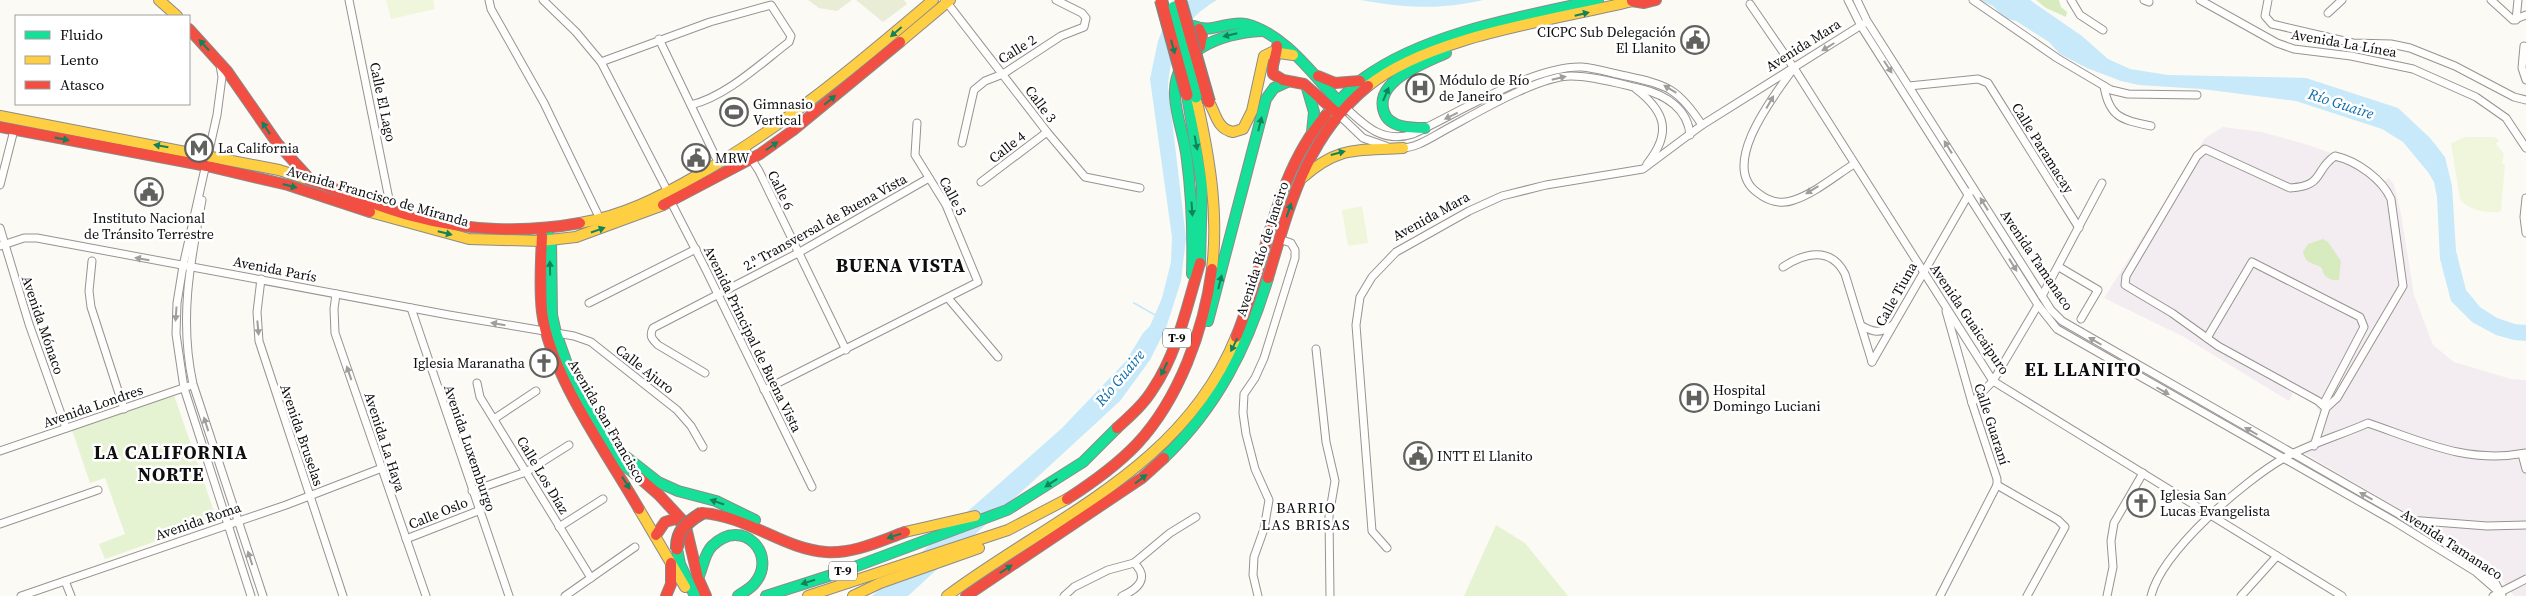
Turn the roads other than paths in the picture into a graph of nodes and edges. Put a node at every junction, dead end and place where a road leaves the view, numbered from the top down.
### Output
1 (159, 0) edge
2 (349, 0) edge
3 (489, 0) edge
4 (543, 0) edge
5 (933, 0) edge
6 (1056, 0) edge
7 (1154, 0) edge
8 (1160, 0) edge
9 (1172, 0) edge
10 (1180, 0) edge
11 (1598, 0) edge
12 (1656, 0) edge
13 (1848, 0) edge
14 (1857, 0) edge
15 (1973, 0) edge
16 (2071, 0) edge
17 (2200, 0) edge
18 (2268, 0) edge
19 (2342, 0) edge
20 (2491, 0) edge
21 (2518, 0) edge
22 (947, 1) edge
23 (1634, 1) edge
24 (2211, 2) edge
25 (1750, 4) dead end
26 (2328, 13) dead end
27 (175, 15) edge
28 (2526, 15) edge
29 (2516, 20) junction
30 (1864, 23) junction
31 (1200, 29) junction
32 (190, 30) edge
33 (2103, 30) dead end
34 (1262, 31) junction
35 (1475, 38) junction
36 (659, 39) junction
37 (1274, 39) junction
38 (2524, 46) dead end
39 (1200, 48) junction
40 (1278, 52) junction
41 (1293, 55) junction
42 (219, 62) junction
43 (601, 62) junction
44 (1794, 68) junction
45 (1309, 70) junction
46 (1003, 74) junction
47 (2526, 80) edge
48 (1361, 81) junction
49 (1287, 82) junction
50 (1909, 86) junction
51 (2104, 86) junction
52 (1634, 87) junction
53 (1307, 88) junction
54 (2197, 95) dead end
55 (1191, 96) junction
56 (2526, 100) edge
57 (1209, 102) junction
58 (691, 105) junction
59 (1338, 107) junction
60 (0, 116) edge
61 (917, 123) dead end
62 (1702, 125) junction
63 (2151, 126) dead end
64 (0, 127) edge
65 (1425, 128) junction
66 (14, 130) junction
67 (1047, 132) junction
68 (1311, 136) junction
69 (1690, 136) junction
70 (962, 143) dead end
71 (1403, 148) junction
72 (2526, 148) edge
73 (748, 154) junction
74 (208, 161) junction
75 (720, 164) junction
76 (1854, 164) junction
77 (1643, 169) junction
78 (310, 178) junction
79 (929, 178) junction
80 (1299, 180) junction
81 (982, 182) dead end
82 (2102, 184) dead end
83 (0, 185) edge
84 (1140, 188) dead end
85 (1974, 188) junction
86 (1968, 194) junction
87 (669, 197) junction
88 (2526, 198) edge
89 (391, 209) junction
90 (600, 219) junction
91 (1215, 223) junction
92 (545, 227) junction
93 (0, 228) edge
94 (2079, 228) junction
95 (2526, 233) edge
96 (1279, 239) junction
97 (546, 240) junction
98 (2, 246) edge
99 (696, 248) junction
100 (798, 253) junction
101 (92, 261) dead end
102 (187, 267) junction
103 (1783, 267) dead end
104 (2059, 267) junction
105 (1923, 271) junction
106 (261, 279) junction
107 (336, 294) junction
108 (718, 294) junction
109 (2042, 296) junction
110 (1191, 297) junction
111 (948, 298) junction
112 (589, 303) dead end
113 (2038, 305) junction
114 (411, 308) junction
115 (1945, 308) junction
116 (2081, 319) dead end
117 (1893, 325) junction
118 (1862, 326) junction
119 (551, 333) junction
120 (2207, 338) junction
121 (1316, 349) dead end
122 (846, 350) junction
123 (998, 357) dead end
124 (705, 373) dead end
125 (1181, 375) junction
126 (1993, 381) junction
127 (477, 383) dead end
128 (193, 384) junction
129 (184, 388) junction
130 (764, 390) junction
131 (536, 391) dead end
132 (1972, 403) junction
133 (2325, 407) junction
134 (124, 409) junction
135 (494, 419) junction
136 (66, 428) junction
137 (569, 444) dead end
138 (2314, 446) junction
139 (703, 447) dead end
140 (1, 449) edge
141 (616, 449) junction
142 (2524, 453) edge
143 (2294, 454) junction
144 (2284, 458) junction
145 (382, 468) junction
146 (2526, 469) edge
147 (526, 472) junction
148 (2143, 473) junction
149 (1996, 485) junction
150 (812, 487) dead end
151 (98, 490) dead end
152 (472, 491) junction
153 (310, 496) junction
154 (603, 499) dead end
155 (478, 511) junction
156 (1001, 512) junction
157 (2210, 513) junction
158 (1196, 517) dead end
159 (238, 520) junction
160 (2409, 520) junction
161 (685, 523) junction
162 (0, 524) edge
163 (227, 524) junction
164 (2526, 525) edge
165 (560, 527) junction
166 (775, 533) junction
167 (656, 535) junction
168 (406, 539) junction
169 (976, 545) junction
170 (635, 547) dead end
171 (1387, 548) dead end
172 (2277, 556) junction
173 (671, 563) junction
174 (1134, 563) junction
175 (591, 578) junction
176 (698, 578) junction
177 (2526, 579) edge
178 (65, 581) junction
179 (743, 593) edge
180 (250, 595) edge
181 (2498, 595) edge
182 (21, 596) edge
183 (71, 596) edge
184 (242, 596) edge
185 (263, 596) edge
186 (343, 596) edge
187 (426, 596) edge
188 (509, 596) edge
189 (566, 596) edge
190 (666, 596) edge
191 (688, 596) edge
192 (695, 596) edge
193 (706, 596) edge
194 (766, 596) edge
195 (808, 596) edge
196 (853, 596) edge
197 (948, 596) edge
198 (966, 596) edge
199 (1064, 596) edge
200 (1122, 596) edge
201 (1258, 596) edge
202 (1330, 596) edge
203 (1940, 596) edge
204 (2027, 596) edge
205 (2107, 596) edge
206 (2151, 596) edge
207 (2241, 596) edge
208 (2342, 596) edge

1 - 27 main road
2 - 89 street, Calle El Lago
3 - 90 street
4 - 43 street, Avenida Principal de Buena Vista
5 -> 73 main road, Avenida Francisco de Miranda
6 - 46 street, Calle 2
7 - 31 main road, bridge
8 -> 55 main road, T-9, bridge
9 - 55 main road, T-9, bridge
10 - 57 main road, T-9, bridge
11 - 48 main road, Avenida Río de Janeiro
12 - 23 main road, Avenida Río de Janeiro
13 - 30 street, Avenida Tamanaco
14 - 30 street, Avenida Tamanaco
15 - 51 street
16 - 33 street
17 - 24 street, Avenida La Línea
18 - 56 street
19 - 26 street
20 - 29 street
21 - 29 street
22 - 46 street, Calle 3
73 -> 22 main road, Avenida Francisco de Miranda
35 -> 23 main road, Avenida Río de Janeiro
24 - 72 street, Avenida La Línea
25 - 44 street, Avenida Guaicaipuro
28 - 29 street
30 -> 44 street, Avenida Mara
30 - 50 street, Avenida Tamanaco
30 -> 86 street, Avenida Tamanaco
31 - 34 main road
31 - 39 main road
42 -> 32 main road
34 - 37 main road
34 -> 39 main road
35 - 59 main road, Avenida Río de Janeiro
65 -> 35 main road
36 - 43 street
36 - 58 street
36 - 58 street
37 - 40 main road
37 - 41 main road
38 - 47 street
39 -> 110 main road
40 - 41 main road
40 - 49 main road
40 - 57 main road
41 - 45 main road
42 - 74 street
78 -> 42 main road
43 - 87 street, Avenida Principal de Buena Vista
44 - 62 street, Avenida Mara
44 - 76 street, Avenida Guaicaipuro
76 -> 44 street
45 - 48 main road
45 - 59 main road
46 - 67 street, Calle 3
46 - 70 street, Calle 2
48 - 59 main road, Avenida Río de Janeiro
49 - 53 main road
125 -> 49 main road
85 -> 50 street, Avenida Tamanaco
50 - 94 street, Calle Paramacay
51 - 54 street
51 - 63 street
52 - 69 street
71 -> 52 street
52 - 77 street
53 - 59 main road
53 - 68 main road
55 - 91 main road, T-9
55 -> 110 main road, T-9
57 - 91 main road, T-9
58 - 75 street
59 - 65 street
59 - 68 main road, Avenida Río de Janeiro
59 - 71 street
59 - 80 main road, Avenida Río de Janeiro
74 -> 60 main road, Avenida Francisco de Miranda
61 - 79 street, Calle 5
62 -> 65 street
62 - 69 street, Avenida Mara
64 - 66 main road, Avenida Francisco de Miranda
66 -> 74 main road, Avenida Francisco de Miranda
66 - 83 street
67 - 81 street, Calle 4
67 - 84 street, Calle 3
68 -> 197 main road, Avenida Río de Janeiro
69 - 77 street, Avenida Mara
80 -> 71 main road
73 - 75 main road, Avenida Francisco de Miranda
73 - 87 main road, Avenida Francisco de Miranda
73 - 100 street, Calle 6
74 - 78 main road, Avenida Francisco de Miranda
74 -> 97 main road, Avenida Francisco de Miranda
74 - 102 street
75 - 87 main road, Avenida Francisco de Miranda
76 - 105 street, Avenida Guaicaipuro
77 - 171 street, Avenida Mara
78 - 89 main road, Avenida Francisco de Miranda
79 - 100 street, 2.ª Transversal de Buena Vista
79 - 111 street, Calle 5
96 -> 80 main road, Avenida Río de Janeiro
82 - 94 street
85 - 86 street, Calle Tiuna
109 -> 85 street, Avenida Tamanaco
86 - 105 street, Calle Tiuna
86 -> 113 street, Avenida Tamanaco
87 - 90 main road, Avenida Francisco de Miranda
97 -> 87 main road, Avenida Francisco de Miranda
87 - 99 street, Avenida Principal de Buena Vista
88 - 95 street
89 - 92 main road, Avenida Francisco de Miranda
90 - 92 main road, Avenida Francisco de Miranda
91 - 125 main road, T-9
92 - 97 main road, Avenida San Francisco
93 - 98 street, Avenida Mónaco
94 - 104 street
198 -> 96 main road, Avenida Río de Janeiro
96 - 201 street
97 - 119 main road, Avenida San Francisco
102 -> 98 street, Avenida París
98 - 136 street, Avenida Mónaco
99 - 108 street, Avenida Principal de Buena Vista
99 - 112 street
100 - 108 street, 2.ª Transversal de Buena Vista
100 - 122 street, Calle 6
101 - 134 street
102 - 106 street, Avenida París
102 - 128 street
102 -> 129 street
103 - 118 street
104 - 109 street
104 - 116 street
105 - 115 street, Avenida Guaicaipuro
105 - 117 street, Calle Tiuna
106 - 107 street, Avenida París
106 -> 153 street, Avenida Bruselas
107 - 114 street, Avenida París
145 -> 107 street, Avenida La Haya
108 - 124 street, 2.ª Transversal de Buena Vista
108 - 130 street, Avenida Principal de Buena Vista
143 -> 109 street, Avenida Tamanaco
110 -> 156 main road, T-9
111 - 122 street
111 - 123 street
113 - 126 street
113 -> 144 street, Avenida Tamanaco
119 -> 114 street, Avenida París
114 - 152 street, Avenida Luxemburgo
115 - 126 street, Avenida Guaicaipuro
115 - 132 street, Calle Guaraní
117 - 118 street
117 - 118 street, Calle Tiuna
119 - 139 street, Calle Ajuro
119 - 141 main road, Avenida San Francisco
119 -> 167 main road, Avenida San Francisco
120 - 133 street
120 - 133 street
120 - 133 street
121 - 202 street
122 - 130 street
125 - 169 main road, T-9
126 - 132 street
126 - 148 street, Avenida Guaicaipuro
127 - 135 street, Calle Los Díaz
128 - 129 street, Avenida Londres
159 -> 128 street
129 - 134 street, Avenida Londres
129 - 163 street
130 - 150 street, Avenida Principal de Buena Vista
131 - 135 street
132 - 149 street, Calle Guaraní
133 - 138 street
134 - 136 street, Avenida Londres
135 - 147 street, Calle Los Díaz
136 - 140 street, Avenida Londres
137 - 147 street
138 - 142 street
138 - 143 street
141 - 161 main road, Avenida San Francisco
166 -> 141 main road
142 - 146 street
143 - 144 street
160 -> 143 street, Avenida Tamanaco
144 - 157 street
144 - 181 street, Avenida Tamanaco
145 - 153 street, Avenida Roma
145 - 168 street, Avenida La Haya
147 - 152 street
147 - 165 street, Calle Los Díaz
148 - 157 street, Avenida Guaicaipuro
148 - 205 street
149 - 203 street, Calle Guaraní
149 - 204 street
151 - 162 street
152 - 155 street, Avenida Luxemburgo
153 - 159 street, Avenida Roma
153 - 186 street, Avenida Bruselas
154 - 165 street
155 - 168 street, Calle Oslo
155 - 188 street, Avenida Luxemburgo
156 -> 166 main road
156 -> 194 main road, T-9
157 - 172 street, Avenida Guaicaipuro
157 - 206 street
158 - 174 street
159 - 163 street, Avenida Roma
185 -> 159 street
160 - 164 street
160 - 181 street, Avenida Tamanaco
161 - 167 main road
161 - 176 main road, Avenida San Francisco
163 - 178 street, Avenida Roma
163 - 180 street
165 - 175 street, Calle Los Díaz
166 - 192 main road, bridge
167 - 173 main road, Avenida San Francisco
168 - 187 street, Avenida La Haya
169 - 195 main road, T-9
169 - 196 main road
170 - 175 street
172 - 207 street
172 - 208 street, Avenida Guaicaipuro
173 - 190 main road
173 - 191 main road, Avenida San Francisco
174 - 199 street
174 - 200 street
175 - 189 street
176 - 179 main road
176 - 193 main road, Avenida San Francisco
177 - 181 street
178 - 182 street, Avenida Roma
178 - 183 street
180 - 184 street

